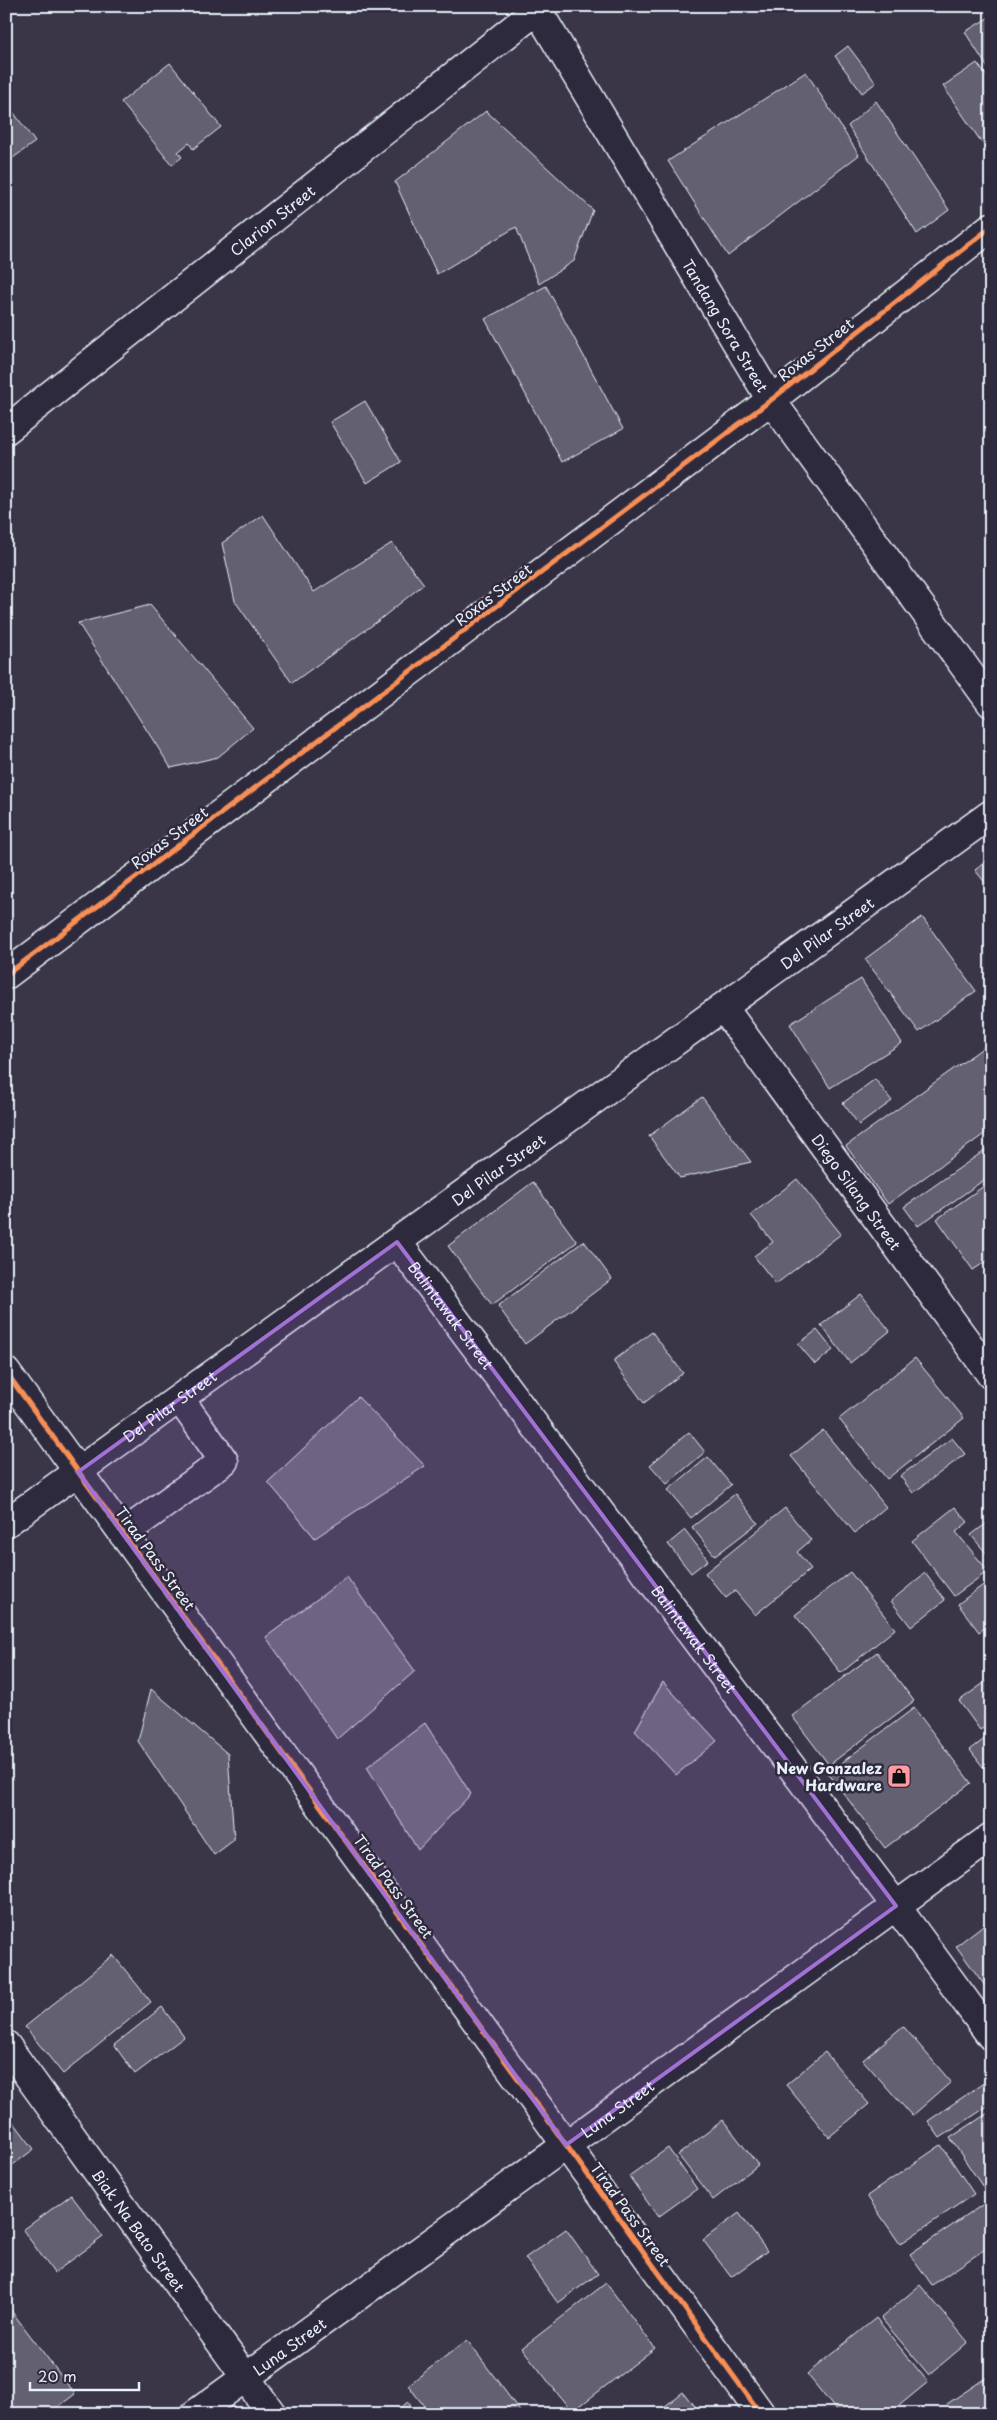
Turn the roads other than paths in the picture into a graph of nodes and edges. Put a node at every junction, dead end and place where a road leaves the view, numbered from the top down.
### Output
1 (536, 8) edge
2 (991, 227) edge
3 (771, 400) junction
4 (6, 430) edge
5 (991, 703) edge
6 (991, 814) edge
7 (6, 975) edge
8 (723, 1007) junction
9 (397, 1242) junction
10 (6, 1372) edge
11 (991, 1375) edge
12 (180, 1399) junction
13 (78, 1472) junction
14 (6, 1523) edge
15 (123, 1534) junction
16 (991, 1837) edge
17 (896, 1906) junction
18 (991, 2036) edge
19 (6, 2044) edge
20 (566, 2144) junction
21 (246, 2376) junction
22 (195, 2414) edge
23 (272, 2414) edge
24 (761, 2414) edge

1 - 3 street, Tandang Sora Street
1 - 4 street, Clarion Street
2 - 3 street, Roxas Street
3 - 5 street, Tandang Sora Street
3 - 7 street, Roxas Street
6 - 8 street, Del Pilar Street
8 - 9 street, Del Pilar Street
8 - 11 street, Diego Silang Street
9 - 12 street, Del Pilar Street
9 - 17 street, Balintawak Street
10 - 13 street, Tirad Pass Street
12 - 13 street, Del Pilar Street
12 - 15 street
13 - 14 street, Del Pilar Street
13 - 15 street, Tirad Pass Street
15 - 20 street, Tirad Pass Street
16 - 17 street, Luna Street
17 - 18 street, Balintawak Street
17 - 20 street, Luna Street
19 - 21 street, Biak Na Bato Street
20 - 21 street, Luna Street
20 - 24 street, Tirad Pass Street
21 - 22 street, Luna Street
21 - 23 street, Biak Na Bato Street

